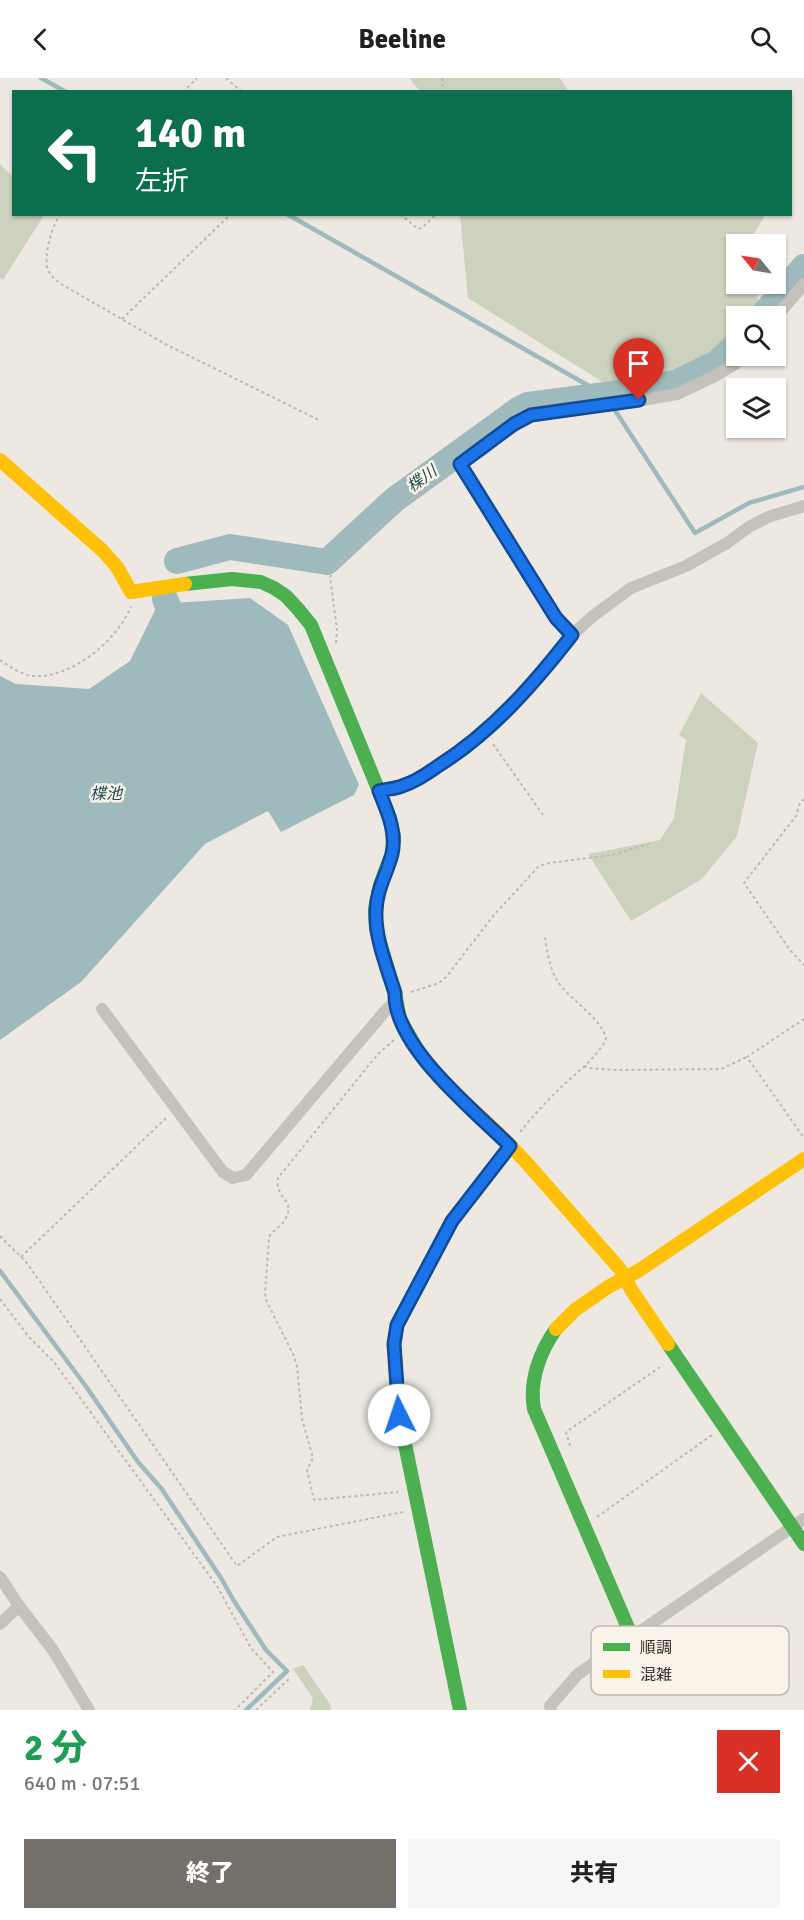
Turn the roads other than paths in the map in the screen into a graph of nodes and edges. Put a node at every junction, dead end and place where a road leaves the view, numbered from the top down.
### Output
1 (804, 284) edge
2 (785, 306) edge
3 (732, 366) edge
4 (0, 460) edge
5 (804, 506) edge
6 (572, 635) junction
7 (379, 791) junction
8 (395, 1000) junction
9 (102, 1009) dead end
10 (510, 1146) junction
11 (804, 1159) edge
12 (624, 1276) junction
13 (804, 1519) edge
14 (792, 1527) junction
15 (804, 1544) edge
16 (0, 1577) edge
17 (19, 1606) junction
18 (0, 1624) edge
19 (627, 1626) edge
20 (648, 1626) edge
21 (591, 1665) edge
22 (89, 1710) edge
23 (460, 1710) edge
24 (551, 1710) edge

1 - 2 street
3 - 6 street
4 - 7 street
5 - 6 street
6 - 7 street
7 - 8 street
8 - 9 street
8 - 10 street
10 - 12 street
10 - 23 street
11 - 12 street
12 - 14 street
12 - 19 street
13 - 14 street
14 - 15 street
14 - 20 street
16 - 17 street
17 - 18 street
17 - 22 street
21 - 24 street

